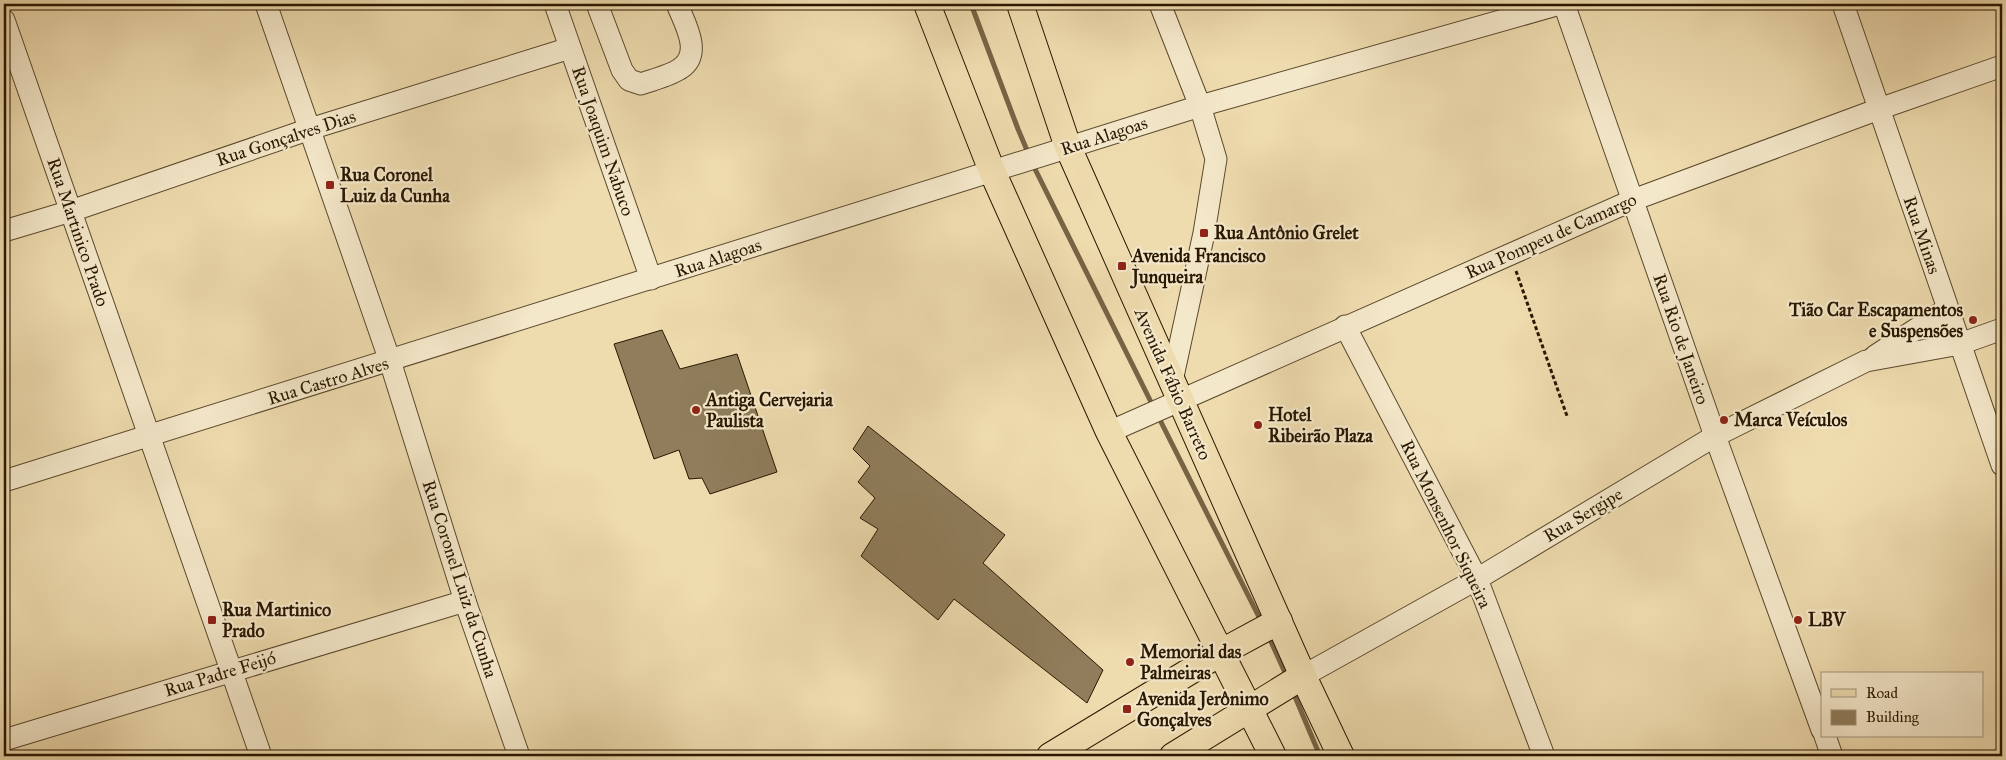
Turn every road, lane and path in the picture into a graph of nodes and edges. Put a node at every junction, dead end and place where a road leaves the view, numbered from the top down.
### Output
1 (266, 4) edge
2 (555, 4) edge
3 (597, 4) edge
4 (677, 4) edge
5 (927, 4) edge
6 (1020, 4) edge
7 (1160, 4) edge
8 (1562, 4) edge
9 (1842, 4) edge
10 (4, 20) edge
11 (570, 48) junction
12 (2002, 66) edge
13 (1200, 106) junction
14 (1879, 109) junction
15 (310, 129) junction
16 (1065, 148) junction
17 (1001, 169) junction
18 (1633, 200) junction
19 (71, 211) junction
20 (4, 231) edge
21 (1510, 254) junction
22 (651, 279) junction
23 (1947, 310) junction
24 (1345, 326) junction
25 (2002, 329) edge
26 (1960, 344) junction
27 (390, 361) junction
28 (1866, 361) junction
29 (1173, 395) junction
30 (1567, 416) dead end
31 (1113, 430) junction
32 (148, 436) junction
33 (1715, 436) junction
34 (2002, 465) edge
35 (4, 481) edge
36 (1477, 578) junction
37 (466, 601) junction
38 (1273, 624) junction
39 (1227, 650) junction
40 (230, 671) junction
41 (1298, 680) junction
42 (1254, 706) junction
43 (1821, 727) edge
44 (1825, 738) edge
45 (4, 740) edge
46 (512, 754) edge
47 (261, 756) edge
48 (1050, 756) edge
49 (1173, 756) edge
50 (1273, 756) edge
51 (1341, 756) edge
52 (1544, 756) edge
53 (1832, 756) edge

1 - 15 street, Rua Coronel Luiz da Cunha
2 - 11 street, Rua Joaquim Nabuco
3 - 4 street
5 - 17 main road
6 - 16 main road, Avenida Fábio Barreto
7 - 13 street
8 - 13 street, Rua Alagoas
8 - 18 street, Rua Rio de Janeiro
9 - 14 street, Rua Minas
10 - 19 street, Rua Martinico Prado
11 - 15 street, Rua Gonçalves Dias
11 - 22 street, Rua Joaquim Nabuco
12 - 14 street, Rua Pompeu de Camargo
13 - 16 street, Rua Alagoas
13 - 29 street
14 - 18 street, Rua Pompeu de Camargo
14 - 23 street, Rua Minas
15 - 19 street, Rua Gonçalves Dias
15 - 27 street, Rua Coronel Luiz da Cunha
16 - 17 street, Rua Alagoas
16 - 29 main road, Avenida Fábio Barreto
17 - 22 street, Rua Alagoas
17 - 31 main road
18 - 21 street, Rua Pompeu de Camargo
18 - 33 street, Rua Rio de Janeiro
19 - 20 street, Rua Gonçalves Dias
19 - 32 street, Rua Martinico Prado
21 - 24 street, Rua Pompeu de Camargo
21 - 30 path
22 - 27 street, Rua Castro Alves
23 - 26 street, Rua Minas
23 - 28 street, Rua Sergipe
24 - 29 street, Rua Pompeu de Camargo
24 - 36 street, Rua Monsenhor Siqueira
25 - 26 street, Rua Sergipe
26 - 28 street, Rua Sergipe
26 - 34 street, Rua Minas
27 - 32 street, Rua Castro Alves
27 - 37 street, Rua Coronel Luiz da Cunha
28 - 33 street, Rua Sergipe
29 - 31 street, Rua Pompeu de Camargo
29 - 38 main road, Avenida Fábio Barreto
31 - 39 main road
32 - 35 street, Rua Castro Alves
32 - 40 street, Rua Martinico Prado
33 - 36 street, Rua Sergipe
33 - 43 street, Rua Rio de Janeiro
36 - 41 street, Rua Sergipe
36 - 52 street, Rua Monsenhor Siqueira
37 - 40 street, Rua Padre Feijó
37 - 46 street, Rua Coronel Luiz da Cunha
38 - 39 main road
38 - 41 main road, Avenida Fábio Barreto
39 - 42 main road
39 - 48 main road
40 - 45 street, Rua Padre Feijó
40 - 47 street, Rua Martinico Prado
41 - 42 main road
41 - 51 main road, Avenida Fábio Barreto
42 - 49 main road
42 - 50 main road
44 - 53 street

